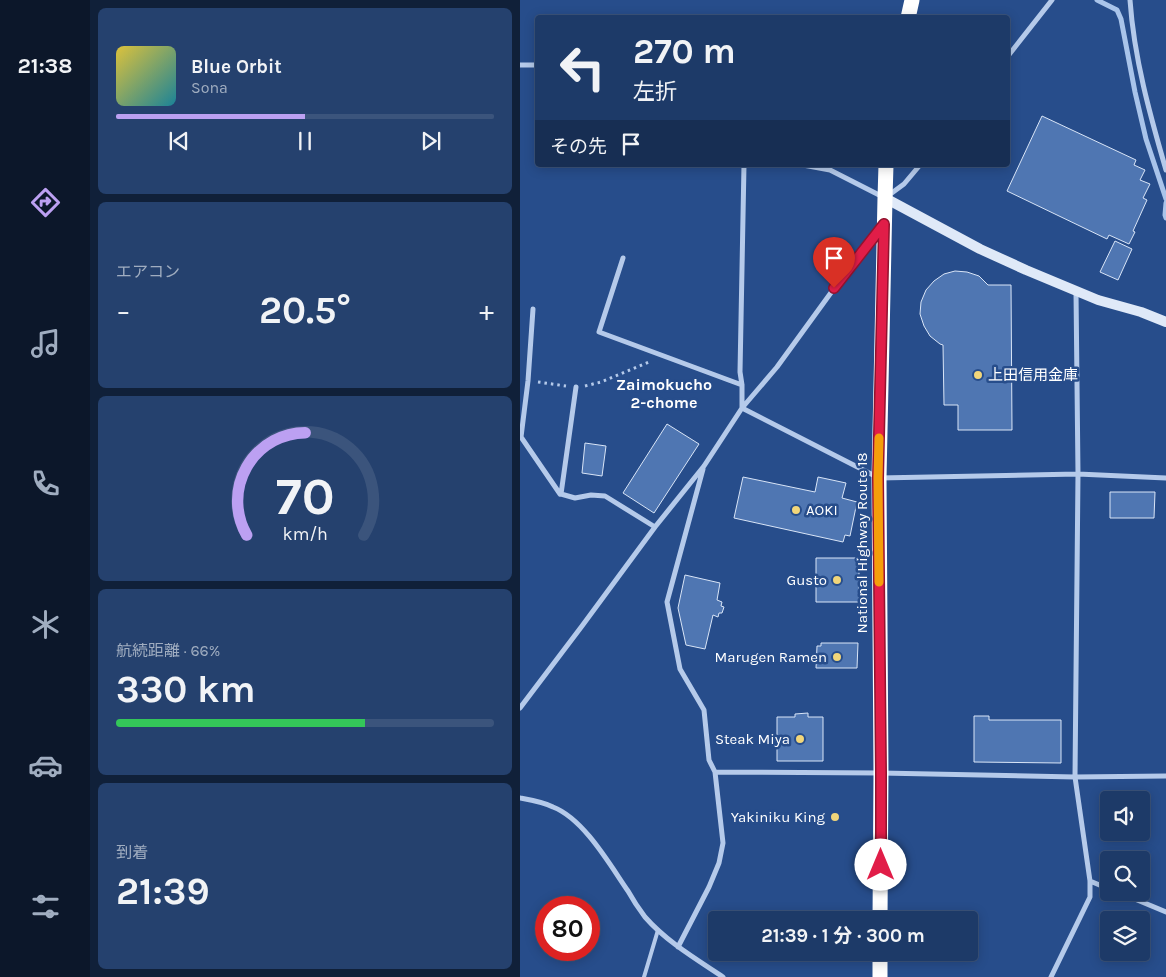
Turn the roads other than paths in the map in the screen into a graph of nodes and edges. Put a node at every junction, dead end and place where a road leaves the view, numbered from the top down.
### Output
1 (912, 0) edge
2 (1052, 0) edge
3 (1130, 0) edge
4 (909, 15) edge
5 (1010, 53) edge
6 (520, 65) edge
7 (535, 65) edge
8 (744, 167) edge
9 (814, 167) edge
10 (886, 167) edge
11 (918, 167) edge
12 (1166, 170) edge
13 (884, 198) junction
14 (884, 224) junction
15 (624, 258) dead end
16 (1076, 292) junction
17 (533, 309) dead end
18 (1166, 322) edge
19 (742, 385) junction
20 (576, 388) road end
21 (742, 408) junction
22 (704, 466) junction
23 (1078, 474) junction
24 (878, 478) junction
25 (1166, 478) edge
26 (561, 494) junction
27 (654, 526) junction
28 (520, 708) edge
29 (715, 772) junction
30 (881, 773) junction
31 (1166, 776) edge
32 (1074, 777) junction
33 (520, 798) edge
34 (1090, 881) junction
35 (1100, 885) edge
36 (1140, 901) edge
37 (880, 911) edge
38 (1166, 912) edge
39 (658, 930) junction
40 (678, 947) junction
41 (880, 961) edge
42 (644, 977) edge
43 (723, 977) edge
44 (880, 977) edge
45 (1051, 977) edge

1 - 4 highway
2 - 5 street
3 - 12 street
6 - 7 street
8 - 19 street
9 - 13 street
10 - 13 highway, National Highway Route 18
11 - 13 street
13 - 14 highway, National Highway Route 18
13 - 16 street
14 - 21 street
14 - 24 highway, National Highway Route 18
15 - 19 street
16 - 18 street
16 - 23 street
17 - 26 street
19 - 21 street
20 - 26 street
21 - 22 street
21 - 24 street
22 - 27 street
22 - 29 street
23 - 24 street
23 - 25 street
23 - 32 street
24 - 30 highway, National Highway Route 18
26 - 27 street
27 - 28 street
29 - 30 street
29 - 40 street
30 - 32 street
30 - 37 highway, National Highway Route 18
31 - 32 street
32 - 34 street
33 - 39 street
34 - 35 street
34 - 45 street
36 - 38 street
39 - 40 street
39 - 42 lane
40 - 43 street
41 - 44 highway

